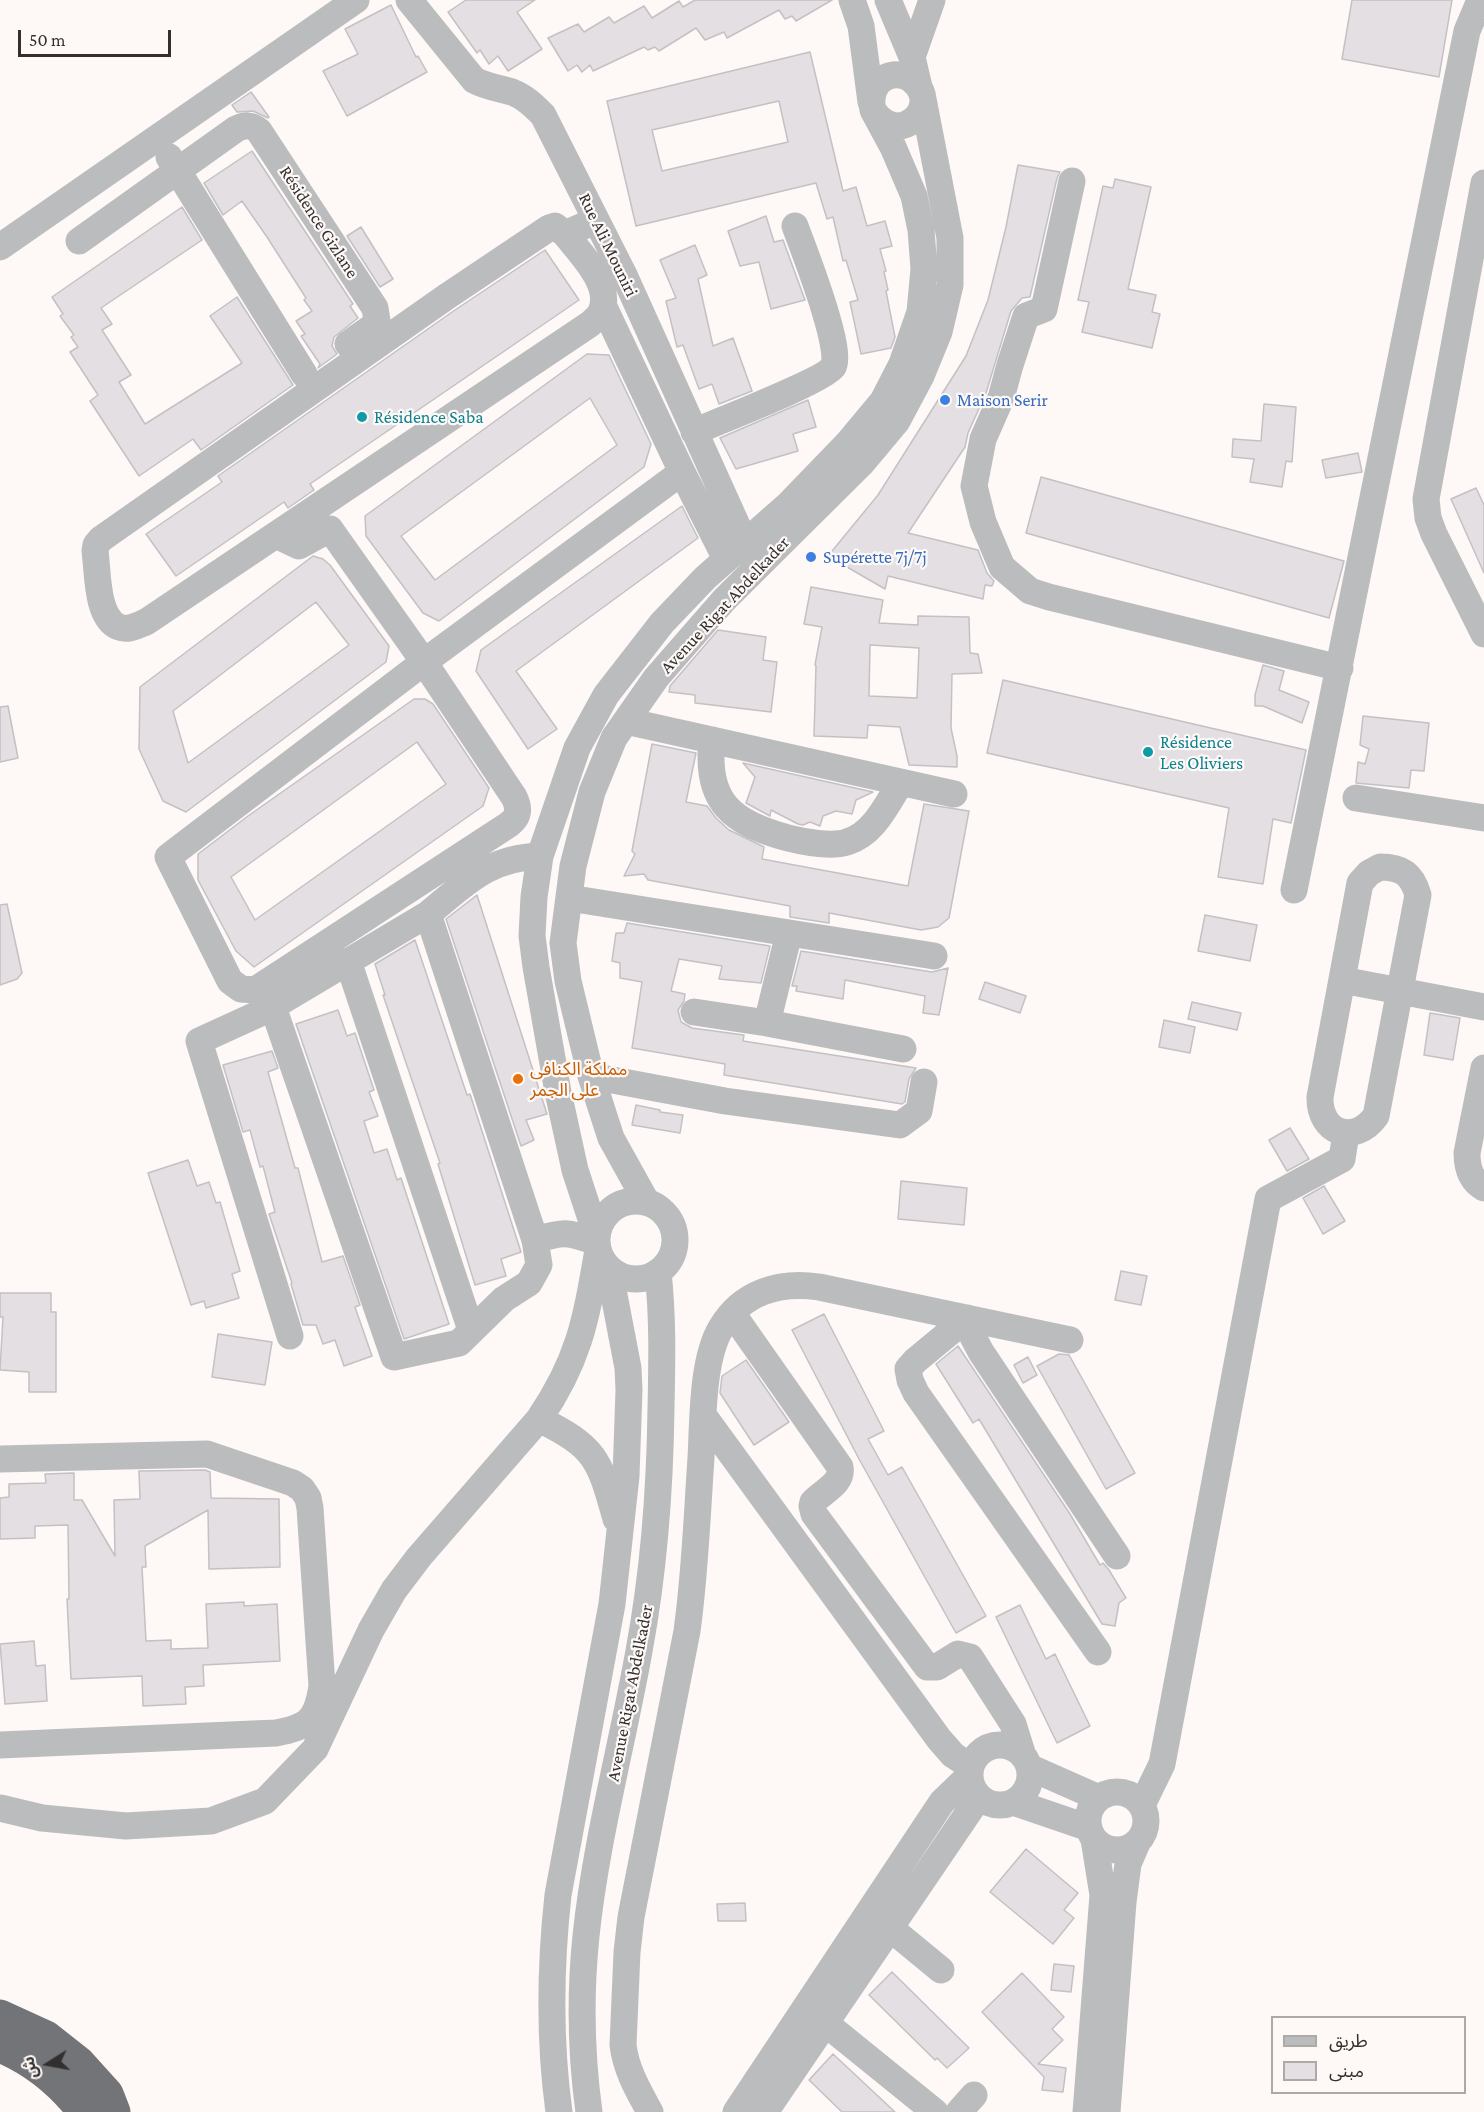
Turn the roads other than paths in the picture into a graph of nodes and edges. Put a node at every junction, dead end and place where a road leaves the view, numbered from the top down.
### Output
1 (356, 0) edge
2 (409, 0) edge
3 (852, 0) edge
4 (888, 0) edge
5 (932, 0) edge
6 (1484, 3) edge
7 (912, 57) junction
8 (921, 93) junction
9 (872, 107) junction
10 (157, 138) junction
11 (178, 172) junction
12 (1072, 181) dead end
13 (1484, 183) edge
14 (596, 221) junction
15 (795, 226) dead end
16 (565, 234) junction
17 (79, 241) dead end
18 (0, 247) edge
19 (603, 305) junction
20 (304, 375) junction
21 (694, 432) junction
22 (682, 472) junction
23 (116, 506) dead end
24 (276, 535) junction
25 (736, 551) junction
26 (1484, 634) edge
27 (424, 662) junction
28 (1340, 668) junction
29 (626, 721) junction
30 (712, 740) junction
31 (901, 782) junction
32 (954, 794) dead end
33 (1356, 798) dead end
34 (1484, 818) edge
35 (540, 856) junction
36 (1294, 890) dead end
37 (569, 898) junction
38 (428, 914) junction
39 (789, 933) junction
40 (934, 956) dead end
41 (348, 961) junction
42 (1342, 980) junction
43 (1400, 991) junction
44 (273, 1007) junction
45 (1484, 1007) edge
46 (694, 1012) dead end
47 (767, 1023) junction
48 (903, 1049) dead end
49 (1484, 1068) edge
50 (591, 1076) junction
51 (924, 1082) dead end
52 (1346, 1133) junction
53 (1484, 1188) edge
54 (646, 1201) junction
55 (535, 1240) junction
56 (600, 1249) junction
57 (658, 1272) junction
58 (732, 1313) junction
59 (968, 1319) junction
60 (471, 1329) junction
61 (290, 1336) dead end
62 (1070, 1340) dead end
63 (703, 1415) junction
64 (539, 1419) junction
65 (0, 1459) edge
66 (621, 1535) junction
67 (1117, 1556) dead end
68 (1098, 1652) dead end
69 (0, 1745) edge
70 (1026, 1762) junction
71 (973, 1780) junction
72 (1099, 1798) junction
73 (1013, 1802) junction
74 (1142, 1804) junction
75 (0, 1808) edge
76 (1091, 1833) junction
77 (1137, 1843) junction
78 (890, 1928) junction
79 (941, 1970) dead end
80 (0, 2016) edge
81 (825, 2023) junction
82 (0, 2046) edge
83 (769, 2110) edge
84 (84, 2112) edge
85 (114, 2112) edge
86 (558, 2112) edge
87 (588, 2112) edge
88 (650, 2112) edge
89 (736, 2112) edge
90 (935, 2112) edge
91 (1086, 2112) edge
92 (1107, 2112) edge

1 - 10 street
2 - 14 street, Rue Ali Mouniri
3 - 9 street
4 - 7 street, Avenue Rigat Abdelkader
5 - 7 street
6 - 28 street
7 - 8 street, Avenue Rigat Abdelkader
8 - 9 street
8 - 9 street
8 - 29 street, Avenue Rigat Abdelkader
9 - 25 street
10 - 11 street
10 - 18 street
11 - 17 street, Résidence Gizlane
11 - 20 street
11 - 20 street, Résidence Gizlane
12 - 28 street
13 - 26 street
14 - 16 street
14 - 21 street, Rue Ali Mouniri
15 - 21 street
16 - 19 street
16 - 24 street
19 - 22 street
19 - 24 street
20 - 23 street, Résidence Gizlane
21 - 25 street, Rue Ali Mouniri
22 - 25 street
22 - 27 street
24 - 27 street
25 - 35 street
27 - 27 street
28 - 36 street
29 - 30 street
29 - 37 street, Avenue Rigat Abdelkader
30 - 31 street
30 - 31 street
31 - 32 street
33 - 34 street
35 - 38 street
35 - 56 street
37 - 39 street
37 - 50 street, Avenue Rigat Abdelkader
38 - 41 street
38 - 55 street
39 - 40 street
39 - 47 street
41 - 44 street
41 - 60 street
42 - 43 street
42 - 43 street
42 - 52 street
43 - 45 street
43 - 52 street
44 - 60 street
44 - 61 street
46 - 47 street
47 - 48 street
49 - 53 street
50 - 51 street
50 - 54 street, Avenue Rigat Abdelkader
52 - 74 street
54 - 56 street
54 - 57 street
55 - 56 street
55 - 60 street
56 - 57 street
56 - 64 street
56 - 66 street
57 - 87 street, Avenue Rigat Abdelkader
58 - 59 street
58 - 63 street
58 - 70 street
59 - 62 street
59 - 67 street
59 - 68 street
63 - 71 street
63 - 88 street
64 - 66 street
64 - 75 street
65 - 69 street
66 - 86 street
70 - 71 street
70 - 72 street
70 - 73 street
71 - 73 street
71 - 78 street
71 - 89 street
72 - 74 street
72 - 76 street
73 - 76 street
74 - 77 street
76 - 77 street
76 - 91 street
77 - 92 street
78 - 79 street
78 - 81 street
80 - 85 highway
81 - 83 street
81 - 90 street
82 - 84 highway

